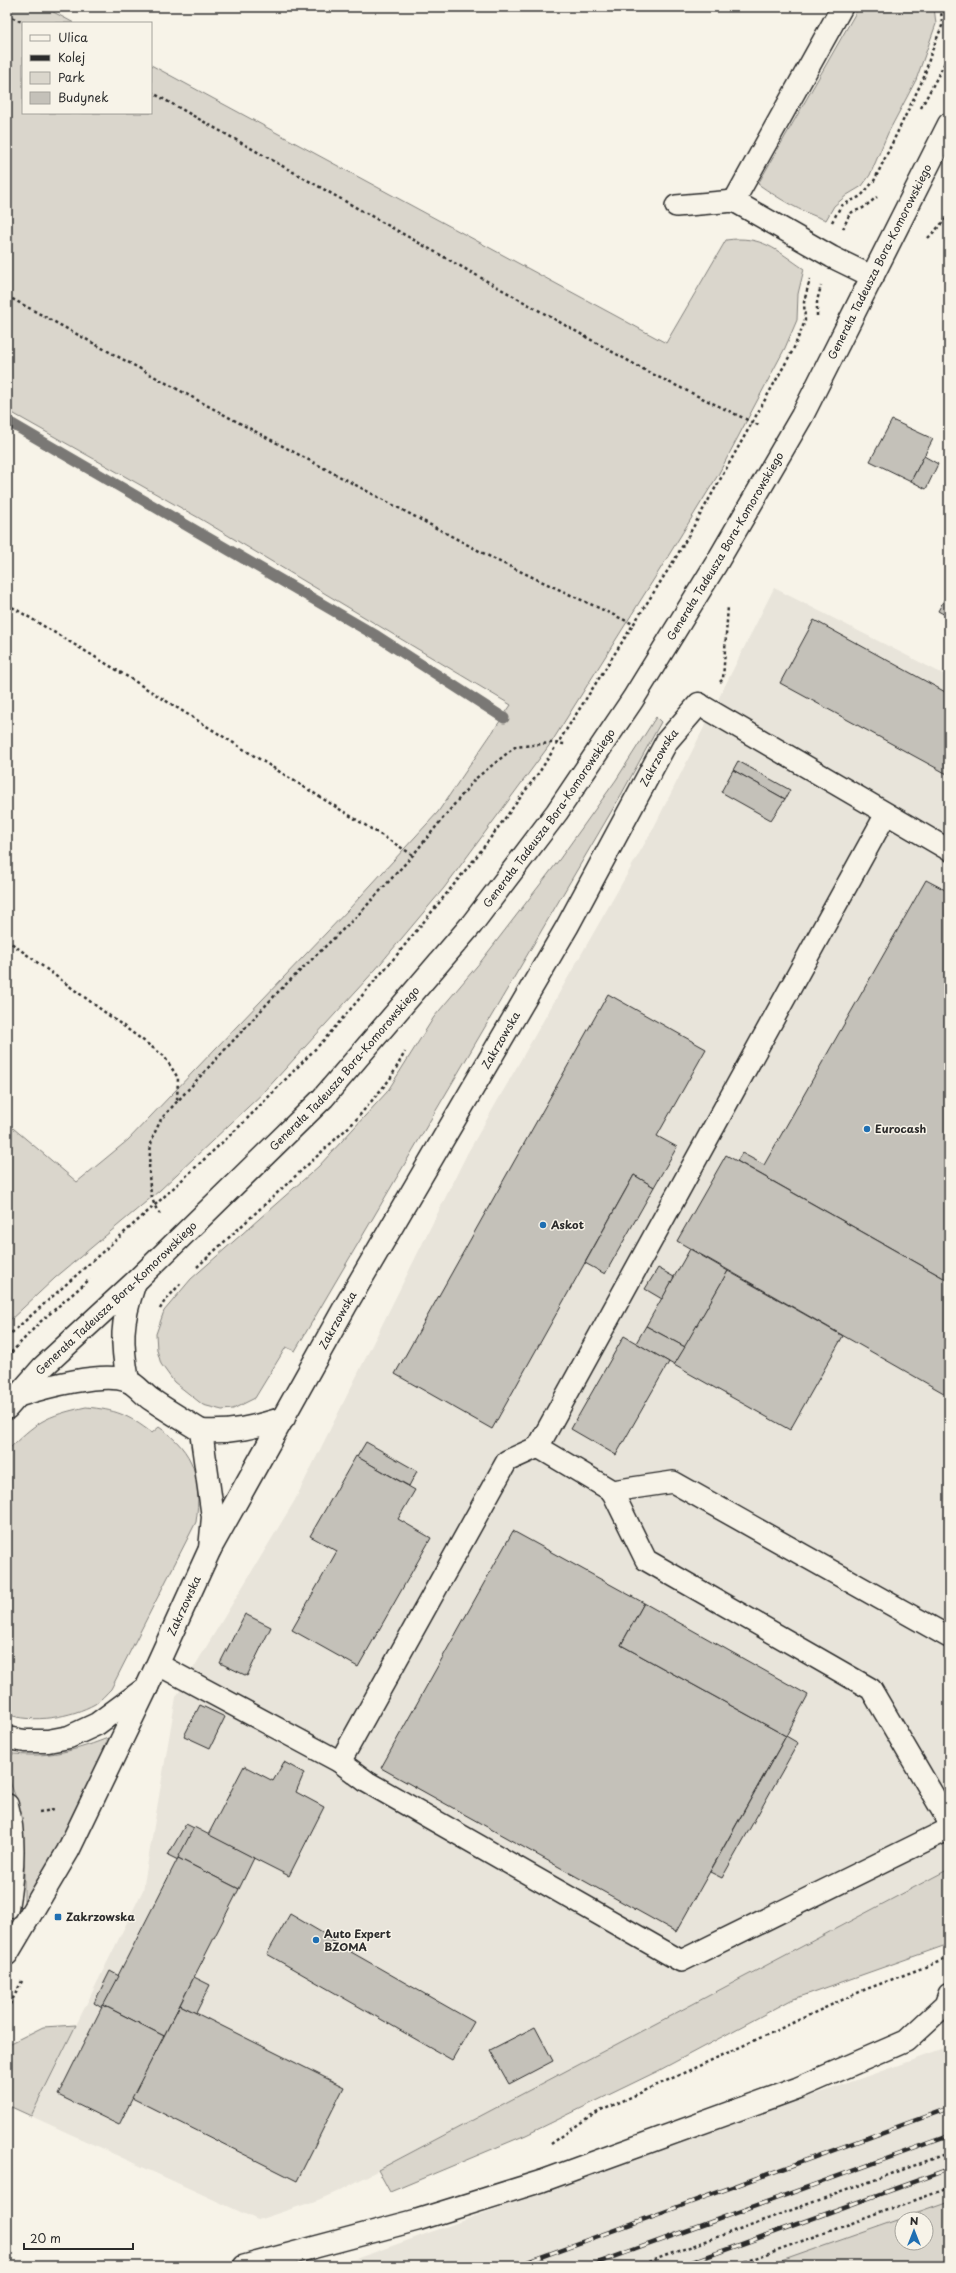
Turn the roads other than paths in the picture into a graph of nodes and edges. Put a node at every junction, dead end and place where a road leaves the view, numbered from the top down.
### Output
1 (842, 7) edge
2 (949, 124) edge
3 (734, 201) junction
4 (676, 206) dead end
5 (872, 277) junction
6 (699, 704) joint
7 (886, 814) junction
8 (949, 850) edge
9 (135, 1282) junction
10 (128, 1381) junction
11 (14, 1402) edge
12 (284, 1418) junction
13 (201, 1431) junction
14 (538, 1447) junction
15 (612, 1491) junction
16 (210, 1549) junction
17 (949, 1637) edge
18 (159, 1665) junction
19 (147, 1687) junction
20 (7, 1738) edge
21 (340, 1762) junction
22 (7, 1805) edge
23 (949, 1822) edge
24 (949, 1829) edge
25 (7, 1908) edge
26 (7, 1954) edge
27 (949, 1994) edge
28 (244, 2266) edge

1 - 3 lane
2 - 5 street, Generała Tadeusza Bora-Komorowskiego
3 - 4 lane
3 - 5 lane
5 - 9 street, Generała Tadeusza Bora-Komorowskiego
6 - 7 lane
6 - 12 street, Zakrzowska
7 - 8 lane
7 - 14 lane
9 - 10 street
9 - 11 street, Generała Tadeusza Bora-Komorowskiego
10 - 11 street
10 - 13 street
12 - 13 street
12 - 16 street, Zakrzowska
13 - 16 street
14 - 15 lane
14 - 21 lane
15 - 17 lane
15 - 23 lane
16 - 18 street, Zakrzowska
18 - 19 street, Zakrzowska
18 - 21 lane
19 - 20 street
19 - 26 street, Zakrzowska
21 - 24 lane
22 - 25 street
27 - 28 lane

